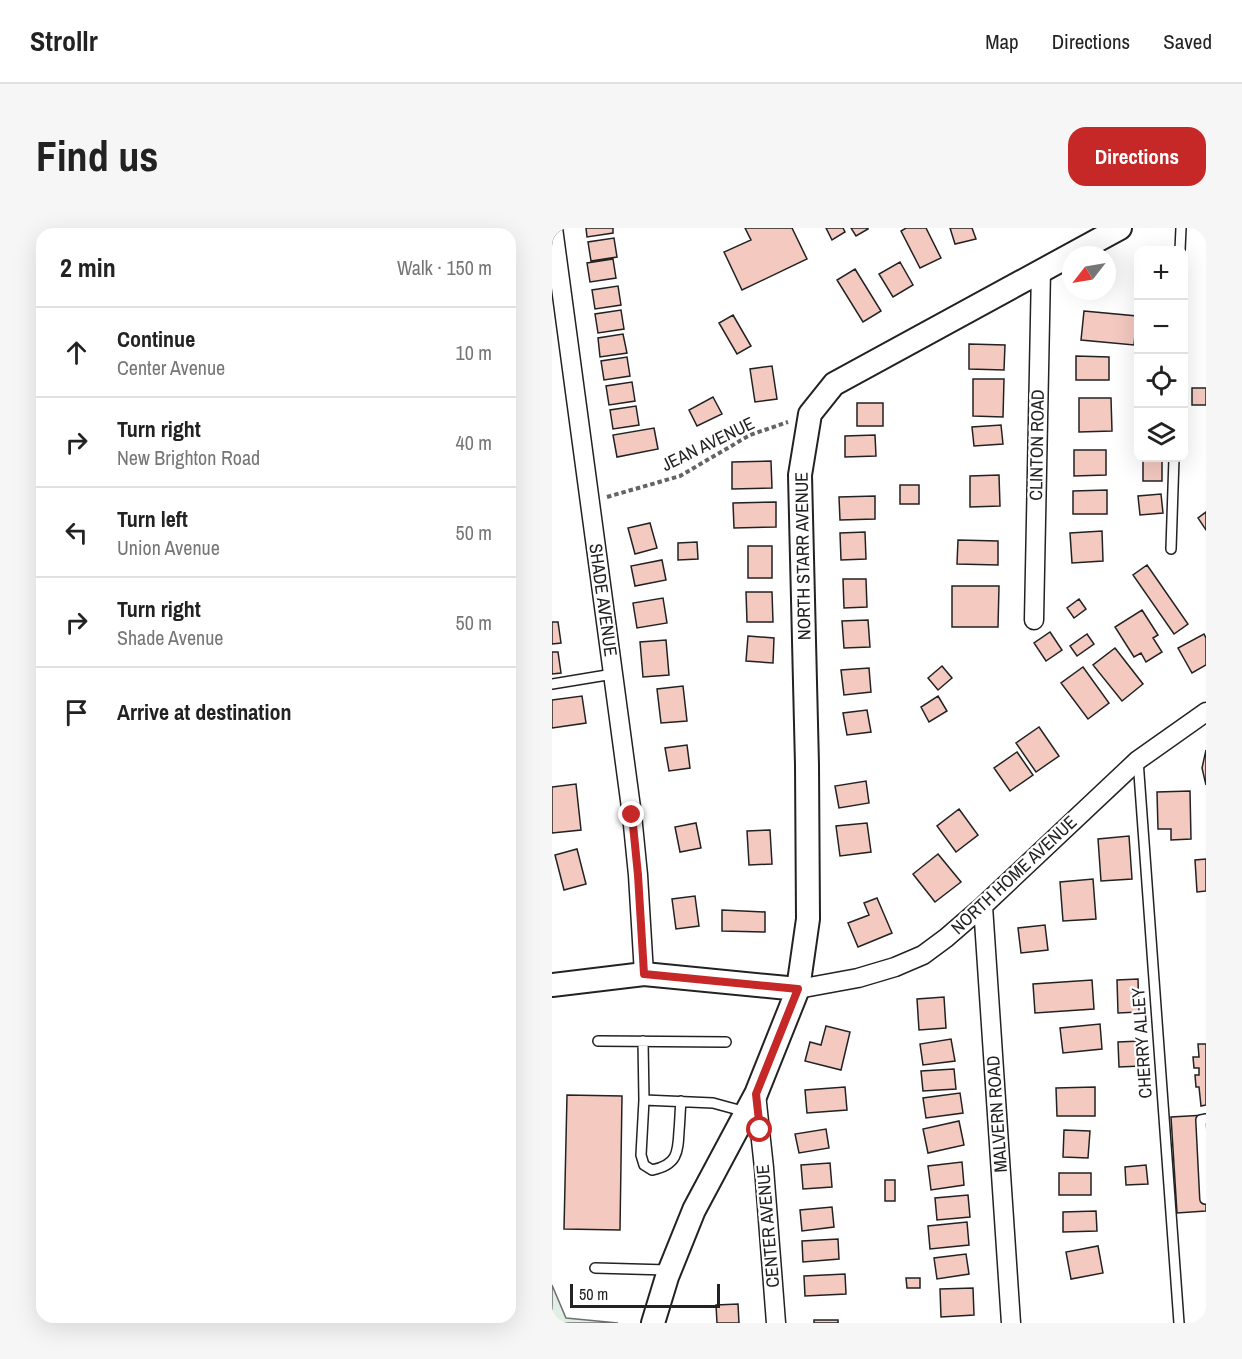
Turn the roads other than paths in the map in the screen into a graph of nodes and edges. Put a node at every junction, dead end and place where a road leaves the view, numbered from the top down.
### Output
1 (553, 228) edge
2 (1120, 228) edge
3 (1181, 228) edge
4 (1180, 246) edge
5 (1041, 270) junction
6 (556, 283) edge
7 (1174, 462) edge
8 (1171, 549) dead end
9 (1034, 620) dead end
10 (613, 674) junction
11 (552, 684) edge
12 (1206, 712) edge
13 (1138, 760) junction
14 (983, 906) junction
15 (644, 974) junction
16 (552, 985) edge
17 (798, 989) junction
18 (598, 1041) dead end
19 (643, 1041) junction
20 (726, 1042) dead end
21 (644, 1100) junction
22 (681, 1101) junction
23 (751, 1103) junction
24 (1206, 1119) edge
25 (1205, 1199) edge
26 (595, 1268) dead end
27 (670, 1270) junction
28 (653, 1323) edge
29 (776, 1323) edge
30 (1011, 1323) edge
31 (1179, 1323) edge

1 - 6 street, SHADE AVENUE
2 - 5 street, NORTH STARR AVENUE
3 - 4 lane
5 - 9 street, CLINTON ROAD
5 - 17 street, NORTH STARR AVENUE
6 - 10 street, SHADE AVENUE
7 - 8 lane
10 - 11 lane
10 - 15 street, SHADE AVENUE
12 - 13 street, NORTH HOME AVENUE
13 - 14 street, NORTH HOME AVENUE
13 - 31 lane, CHERRY ALLEY
14 - 17 street, NORTH HOME AVENUE
14 - 30 street, MALVERN ROAD
15 - 16 street
15 - 17 street
17 - 23 street, NORTH STARR AVENUE
18 - 19 lane
19 - 20 lane
19 - 21 lane
21 - 22 lane
21 - 22 lane
22 - 23 lane
23 - 27 street, NORTH STARR AVENUE
23 - 29 street, CENTER AVENUE
24 - 25 lane
26 - 27 lane
27 - 28 street, NORTH STARR AVENUE

